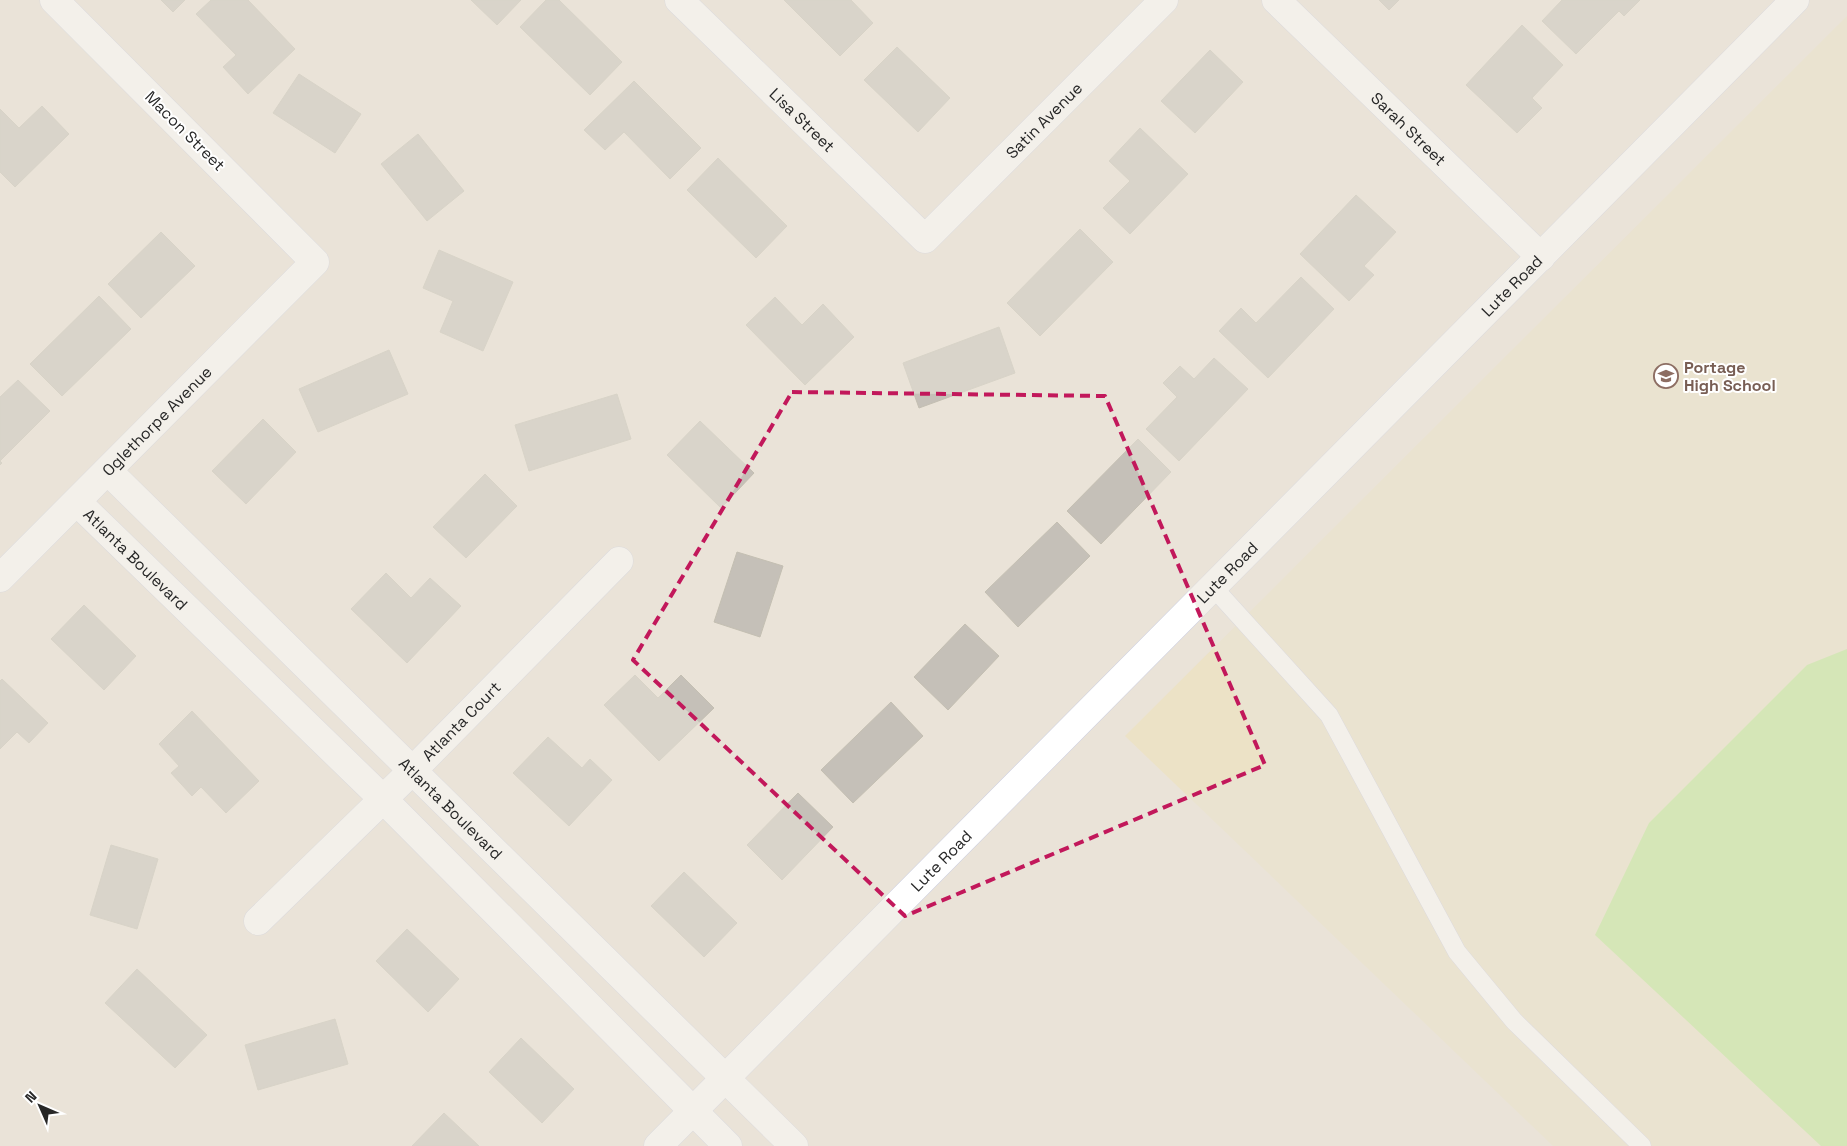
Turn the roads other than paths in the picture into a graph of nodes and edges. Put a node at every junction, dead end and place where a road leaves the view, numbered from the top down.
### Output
1 (54, 0) edge
2 (680, 0) edge
3 (1164, 0) edge
4 (1276, 0) edge
5 (1795, 0) edge
6 (925, 240) joint
7 (1542, 257) junction
8 (315, 262) joint
9 (108, 471) junction
10 (77, 502) junction
11 (619, 561) dead end
12 (0, 578) edge
13 (1213, 588) junction
14 (412, 771) junction
15 (383, 799) junction
16 (258, 920) dead end
17 (725, 1078) junction
18 (692, 1111) junction
19 (658, 1146) edge
20 (728, 1146) edge
21 (794, 1146) edge
22 (1642, 1146) edge

1 - 8 street, Macon Street
2 - 6 street, Lisa Street
3 - 6 street, Satin Avenue
4 - 7 street, Sarah Street
5 - 7 street, Lute Road
7 - 13 street, Lute Road
8 - 9 street, Oglethorpe Avenue
9 - 10 street, Oglethorpe Avenue
9 - 14 street, Atlanta Boulevard
10 - 12 street, Oglethorpe Avenue
10 - 15 street, Atlanta Boulevard
11 - 14 street, Atlanta Court
13 - 17 street, Lute Road
13 - 22 lane
14 - 15 street, Atlanta Court
14 - 17 street, Atlanta Boulevard
15 - 16 street, Atlanta Court
15 - 18 street, Atlanta Boulevard
17 - 18 street, Lute Road
17 - 21 street, Atlanta Boulevard
18 - 19 street, Lute Road
18 - 20 street, Atlanta Boulevard

